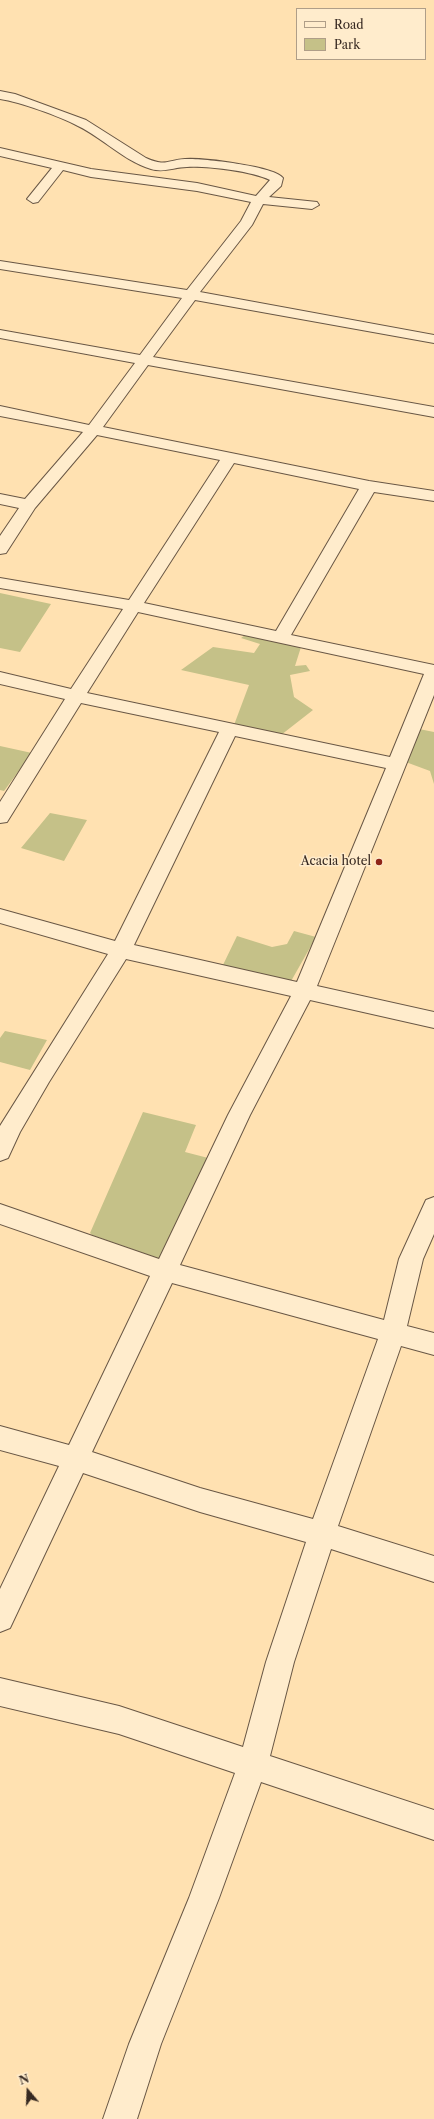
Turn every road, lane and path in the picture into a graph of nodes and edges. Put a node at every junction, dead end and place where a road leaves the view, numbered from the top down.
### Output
1 (6, 96) edge
2 (0, 107) edge
3 (0, 152) edge
4 (60, 166) junction
5 (33, 199) dead end
6 (259, 200) junction
7 (312, 205) dead end
8 (0, 265) edge
9 (191, 295) junction
10 (0, 334) edge
11 (434, 339) edge
12 (144, 360) junction
13 (0, 412) edge
14 (434, 412) edge
15 (94, 429) junction
16 (230, 457) junction
17 (369, 486) junction
18 (434, 496) edge
19 (0, 499) edge
20 (30, 505) junction
21 (0, 549) edge
22 (0, 582) edge
23 (133, 606) junction
24 (280, 639) junction
25 (434, 672) edge
26 (0, 678) edge
27 (76, 696) junction
28 (230, 728) junction
29 (396, 764) junction
30 (0, 817) edge
31 (0, 916) edge
32 (121, 950) junction
33 (304, 991) junction
34 (434, 1020) edge
35 (0, 1152) edge
36 (434, 1207) edge
37 (0, 1214) edge
38 (165, 1271) junction
39 (394, 1333) junction
40 (434, 1344) edge
41 (0, 1438) edge
42 (77, 1459) junction
43 (323, 1534) junction
44 (434, 1569) edge
45 (0, 1619) edge
46 (0, 1692) edge
47 (253, 1764) junction
48 (434, 1825) edge
49 (120, 2119) edge

1 - 2 street
1 - 6 street
3 - 4 street
4 - 5 street
4 - 6 street
6 - 7 street
6 - 9 street
8 - 9 street
9 - 11 street
9 - 12 street
10 - 12 street
12 - 14 street
12 - 15 street
13 - 15 street
15 - 16 street
15 - 20 street
16 - 17 street
16 - 23 street
17 - 18 street
17 - 24 street
19 - 20 street
20 - 21 street
22 - 23 street
23 - 24 street
23 - 27 street
24 - 25 street
25 - 29 street
26 - 27 street
27 - 28 street
27 - 30 street
28 - 29 street
28 - 32 street
29 - 33 street
31 - 32 street
32 - 33 street
32 - 35 street
33 - 34 street
33 - 38 street
36 - 39 street
37 - 38 street
38 - 39 street
38 - 42 street
39 - 40 street
39 - 43 street
41 - 42 street
42 - 43 street
42 - 45 street
43 - 44 street
43 - 47 street
46 - 47 street
47 - 48 street
47 - 49 street

